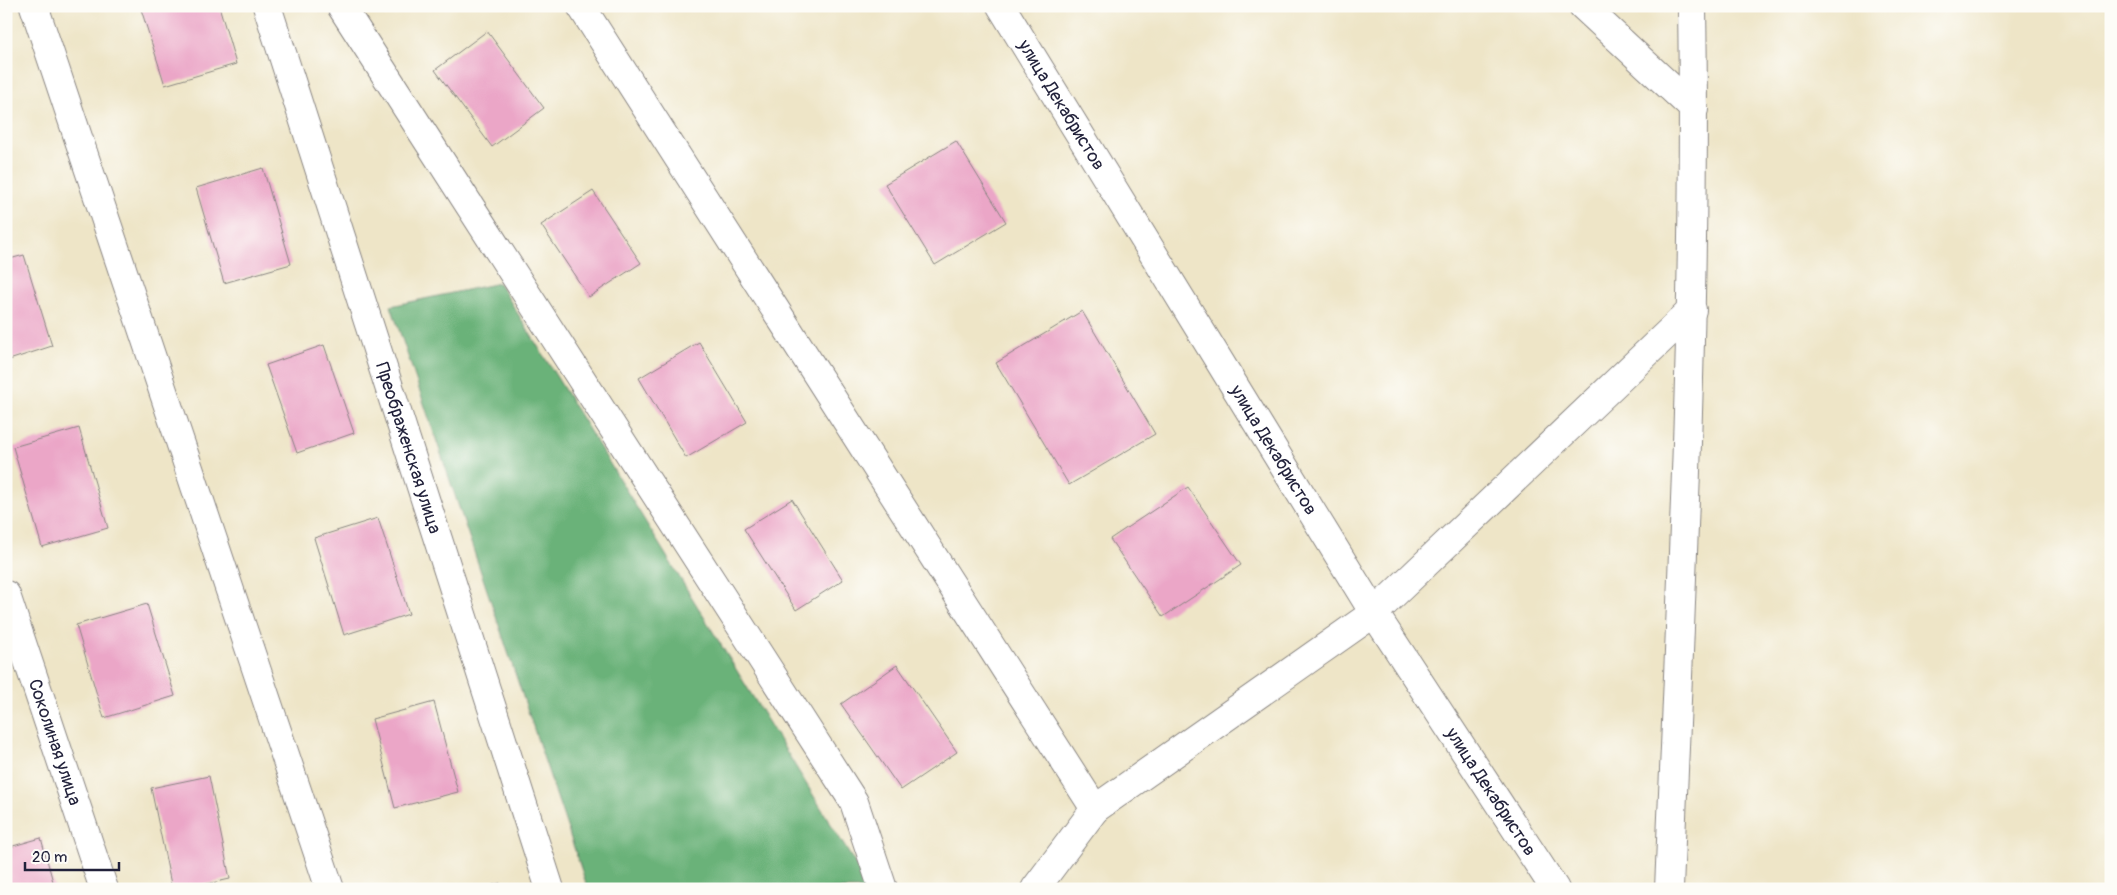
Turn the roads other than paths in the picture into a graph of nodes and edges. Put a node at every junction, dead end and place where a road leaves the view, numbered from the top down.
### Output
1 (34, 6) edge
2 (267, 6) edge
3 (341, 6) edge
4 (582, 6) edge
5 (1001, 6) edge
6 (1583, 6) edge
7 (1692, 6) edge
8 (1694, 108) junction
9 (1692, 310) junction
10 (6, 595) edge
11 (1374, 613) junction
12 (1095, 809) junction
13 (104, 889) edge
14 (330, 889) edge
15 (550, 889) edge
16 (883, 889) edge
17 (1036, 889) edge
18 (1555, 889) edge
19 (1669, 889) edge

1 - 14 street
2 - 15 street, Преображенская улица
3 - 16 street
4 - 12 street
5 - 11 street, улица Декабристов
6 - 8 street
7 - 8 street
8 - 9 street
9 - 11 street
9 - 19 street
10 - 13 street, Соколиная улица
11 - 12 street
11 - 18 street, улица Декабристов
12 - 17 street

